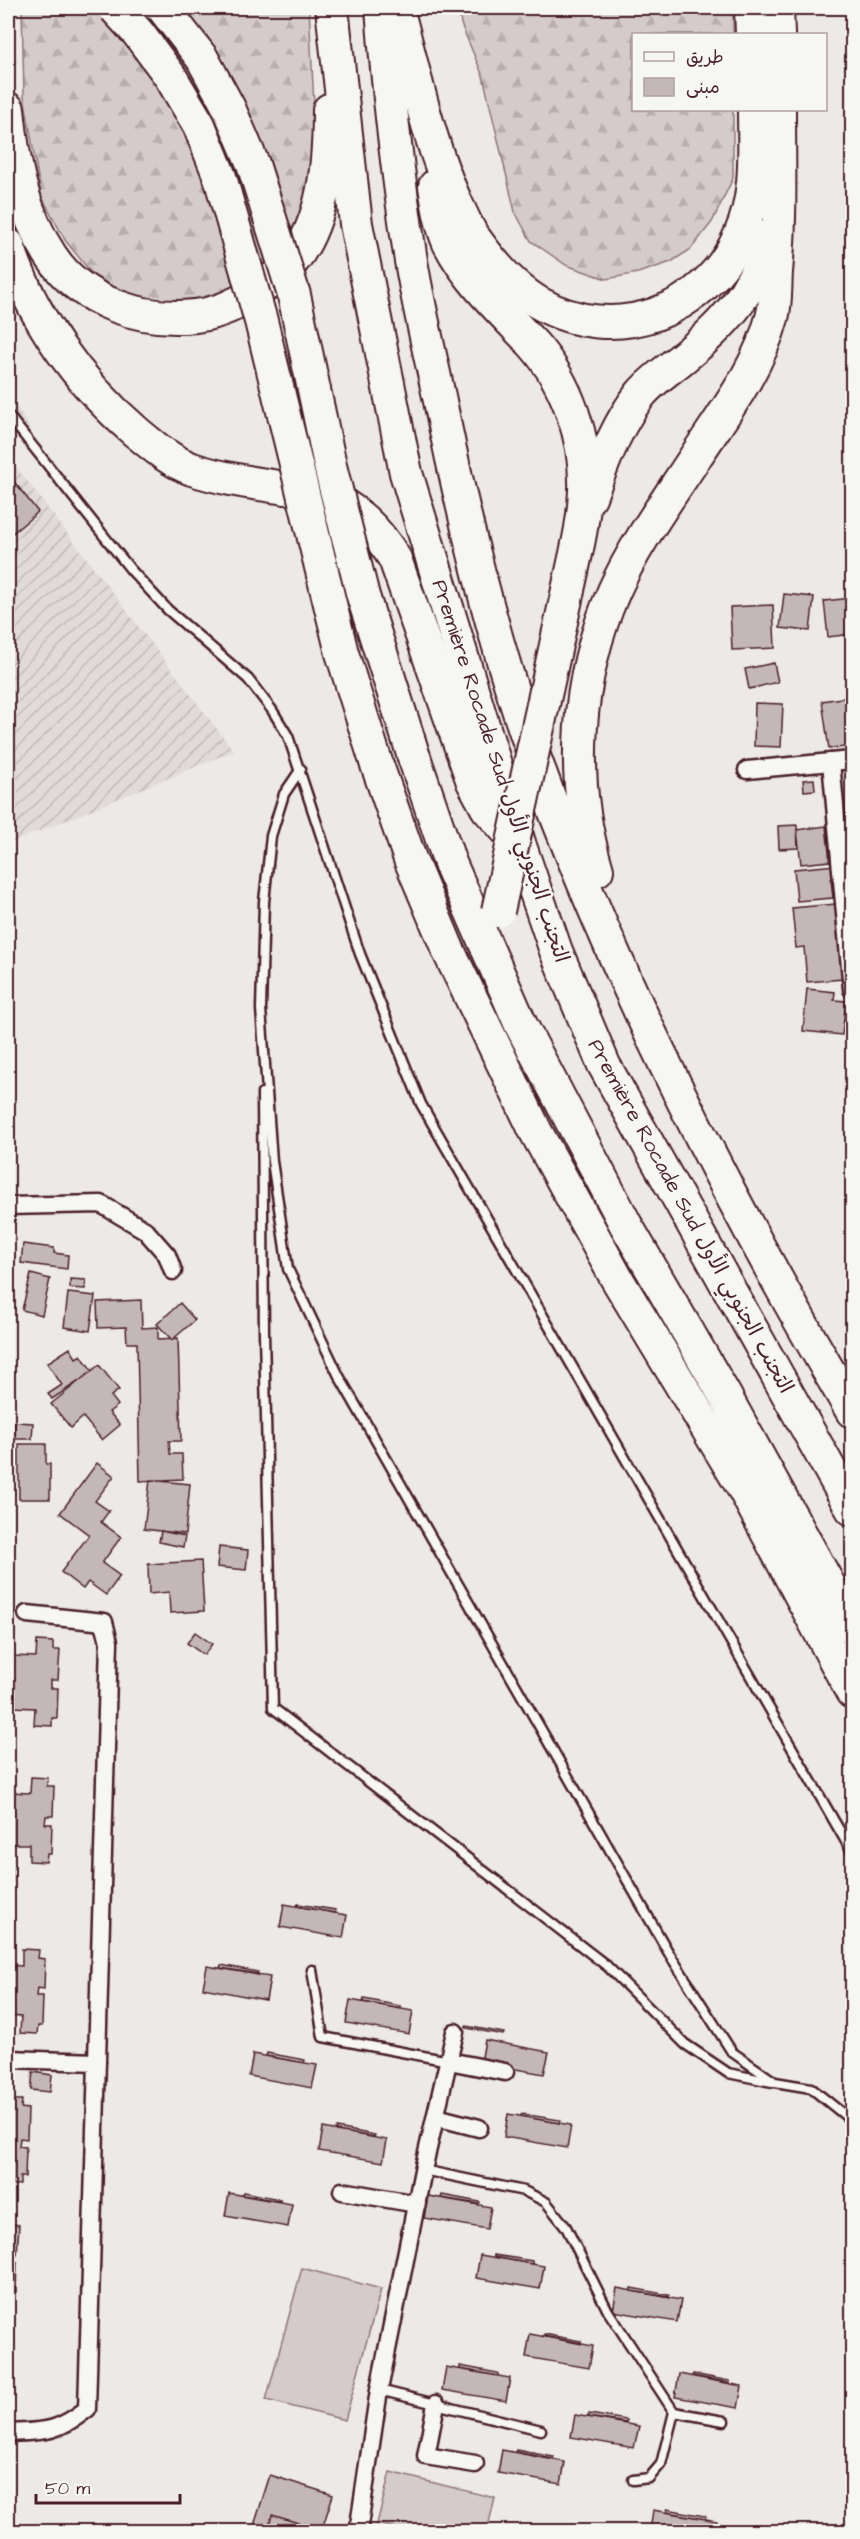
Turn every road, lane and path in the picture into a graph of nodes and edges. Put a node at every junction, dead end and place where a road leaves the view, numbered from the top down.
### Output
1 (115, 8) edge
2 (163, 8) edge
3 (330, 8) edge
4 (382, 8) edge
5 (397, 8) edge
6 (751, 8) edge
7 (777, 8) edge
8 (752, 33) edge
9 (778, 33) edge
10 (425, 108) junction
11 (8, 109) edge
12 (754, 111) edge
13 (779, 111) edge
14 (779, 190) junction
15 (8, 245) edge
16 (8, 416) edge
17 (583, 515) junction
18 (852, 760) edge
19 (831, 762) junction
20 (301, 770) junction
21 (747, 770) dead end
22 (520, 846) junction
23 (616, 962) junction
24 (852, 989) edge
25 (261, 1009) junction
26 (521, 1025) junction
27 (8, 1206) edge
28 (173, 1271) dead end
29 (852, 1411) edge
30 (852, 1509) edge
31 (27, 1614) dead end
32 (852, 1627) edge
33 (852, 1692) edge
34 (852, 1852) edge
35 (312, 1970) dead end
36 (455, 2032) dead end
37 (8, 2059) edge
38 (448, 2061) junction
39 (97, 2062) junction
40 (505, 2072) dead end
41 (775, 2082) junction
42 (436, 2117) junction
43 (852, 2121) edge
44 (479, 2128) dead end
45 (423, 2170) junction
46 (342, 2191) dead end
47 (417, 2204) junction
48 (379, 2390) junction
49 (436, 2404) junction
50 (674, 2412) junction
51 (724, 2421) dead end
52 (541, 2430) dead end
53 (8, 2433) edge
54 (474, 2464) dead end
55 (633, 2480) dead end
56 (358, 2532) edge

1 - 33 highway, bridge
2 - 26 highway, bridge
3 - 11 highway
3 - 22 highway, Première Rocade Sud التجنب الجنوبي الأول
4 - 23 highway, Première Rocade Sud التجنب الجنوبي الأول
5 - 10 highway
6 - 8 highway
7 - 9 highway
10 - 12 highway
10 - 17 highway
13 - 14 highway
14 - 17 highway
14 - 23 highway
15 - 22 highway
16 - 20 lane
17 - 26 highway, bridge
18 - 19 street
19 - 21 street
19 - 24 street
20 - 25 lane
20 - 34 lane
22 - 30 highway, Première Rocade Sud التجنب الجنوبي الأول
23 - 29 highway, Première Rocade Sud التجنب الجنوبي الأول
25 - 41 lane
25 - 41 lane
26 - 32 highway
27 - 28 street
31 - 39 street
35 - 38 lane
36 - 38 street
37 - 39 street
38 - 40 street
38 - 42 street
39 - 53 street
41 - 43 lane
42 - 44 street
42 - 45 street
45 - 47 street
45 - 50 lane
46 - 47 street
47 - 48 street
48 - 49 lane
48 - 56 street
49 - 52 lane
49 - 54 street
50 - 51 lane
50 - 55 lane

